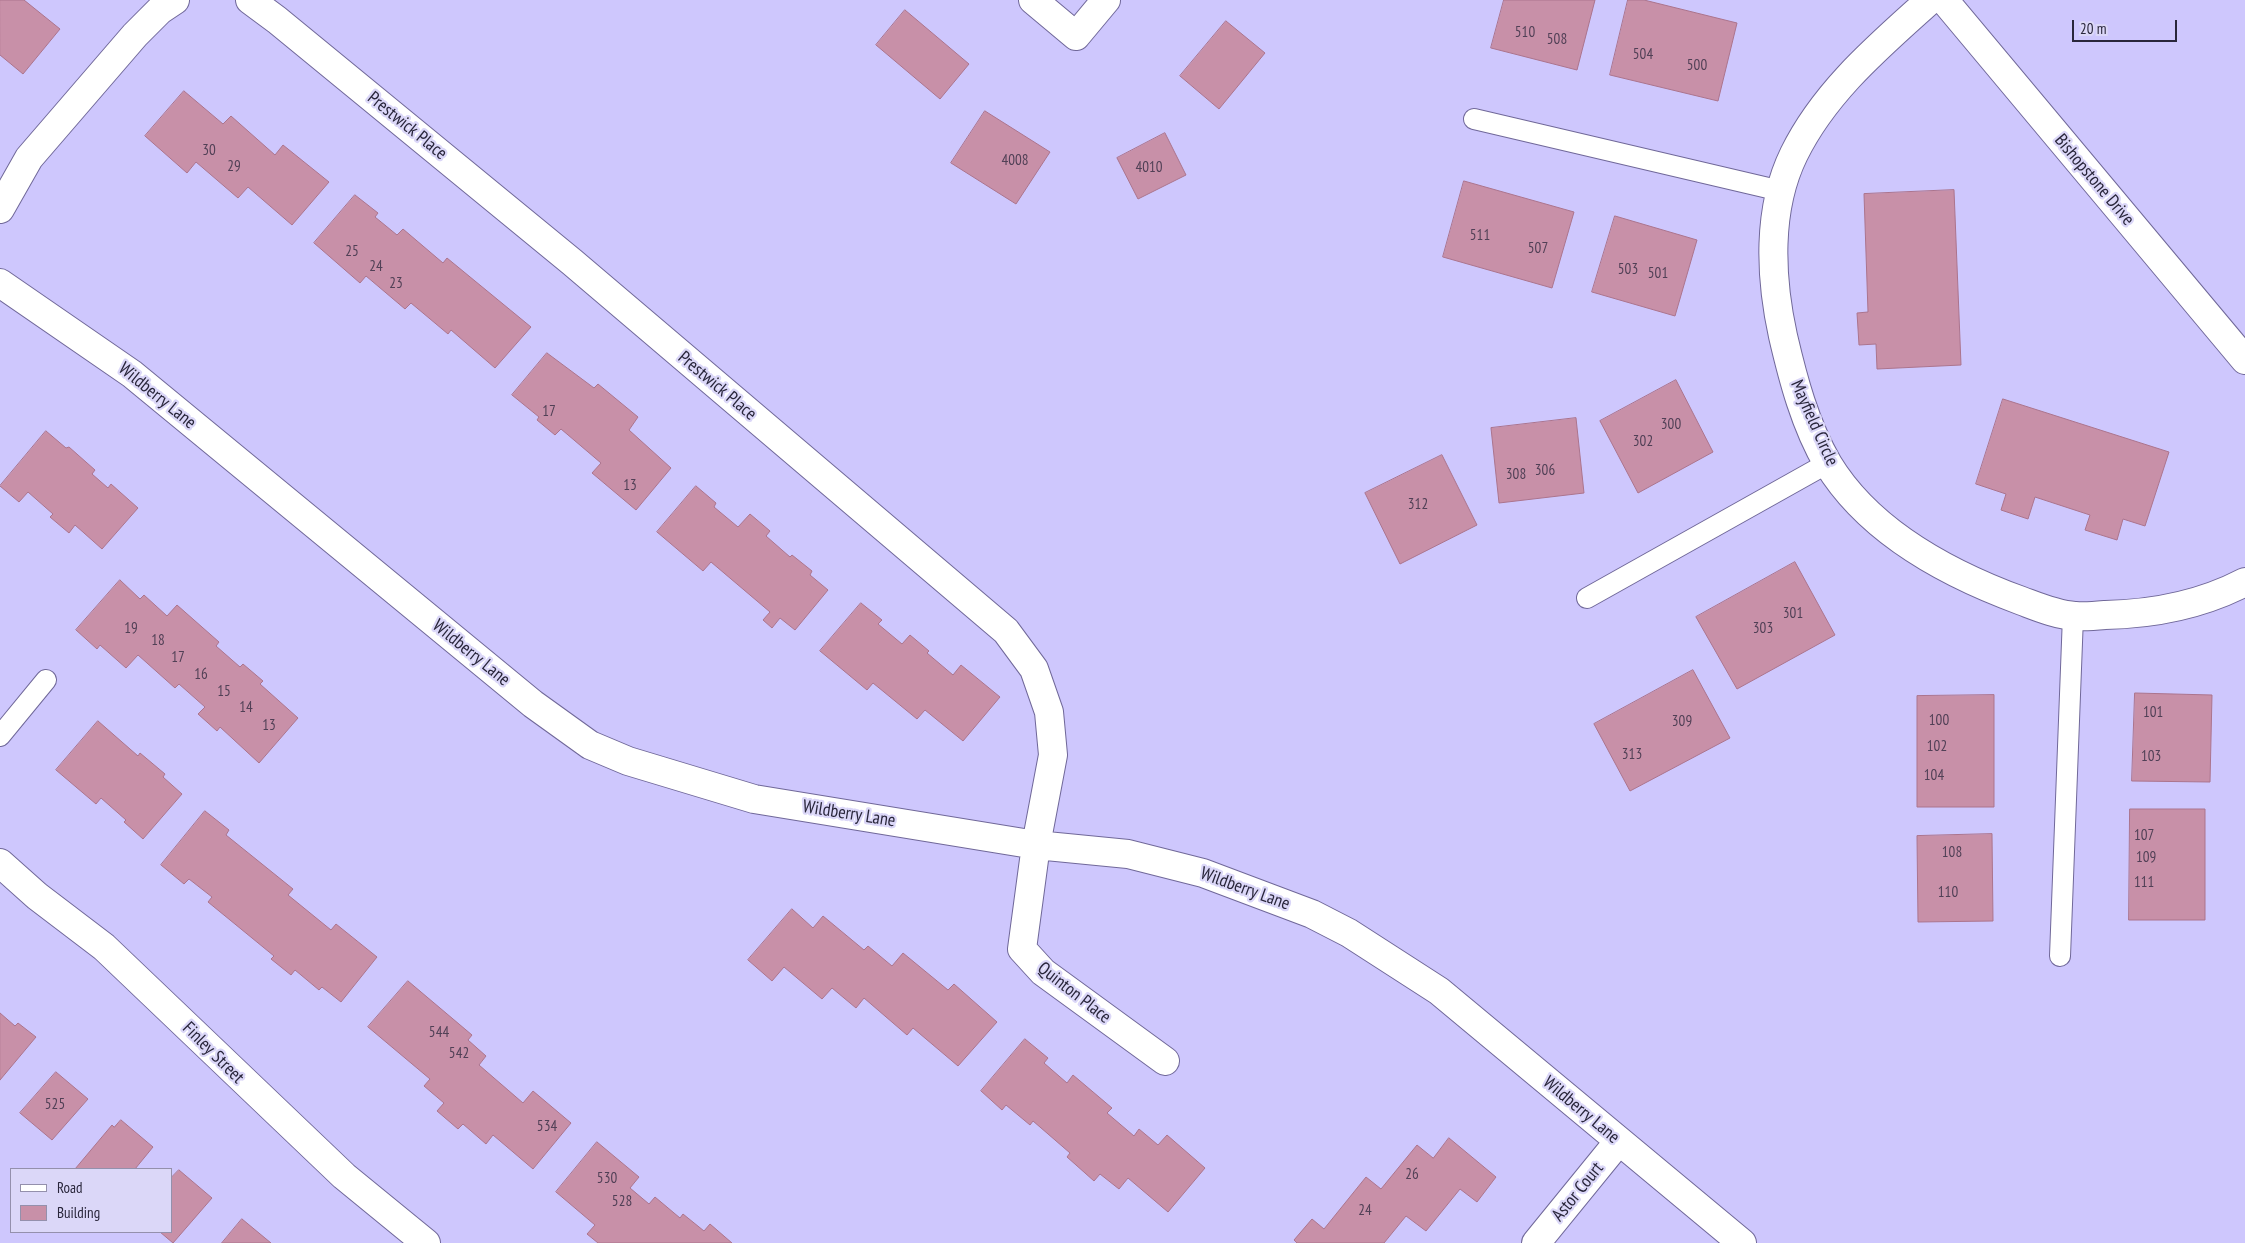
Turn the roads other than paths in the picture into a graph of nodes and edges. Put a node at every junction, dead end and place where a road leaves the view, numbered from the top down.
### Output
1 (175, 0) edge
2 (250, 0) edge
3 (1033, 0) edge
4 (1106, 0) edge
5 (1930, 0) edge
6 (1944, 0) edge
7 (1474, 119) dead end
8 (1781, 191) junction
9 (0, 209) edge
10 (0, 283) edge
11 (2245, 360) edge
12 (1828, 463) junction
13 (2245, 582) edge
14 (1587, 598) dead end
15 (2073, 616) junction
16 (46, 680) dead end
17 (0, 736) edge
18 (1036, 845) junction
19 (0, 864) edge
20 (2060, 956) dead end
21 (1165, 1061) dead end
22 (1619, 1141) junction
23 (426, 1243) edge
24 (1536, 1243) edge
25 (1742, 1243) edge

1 - 9 street
2 - 18 street, Prestwick Place
3 - 4 street
5 - 8 street, Mayfield Circle
6 - 11 street, Bishopstone Drive
7 - 8 lane
8 - 12 street, Mayfield Circle
10 - 18 street, Wildberry Lane
12 - 14 lane
12 - 15 street, Mayfield Circle
13 - 15 street, Mayfield Circle
15 - 20 lane
16 - 17 lane
18 - 21 street, Quinton Place
18 - 22 street, Wildberry Lane
19 - 23 street, Finley Street
22 - 24 street, Astor Court
22 - 25 street, Wildberry Lane

